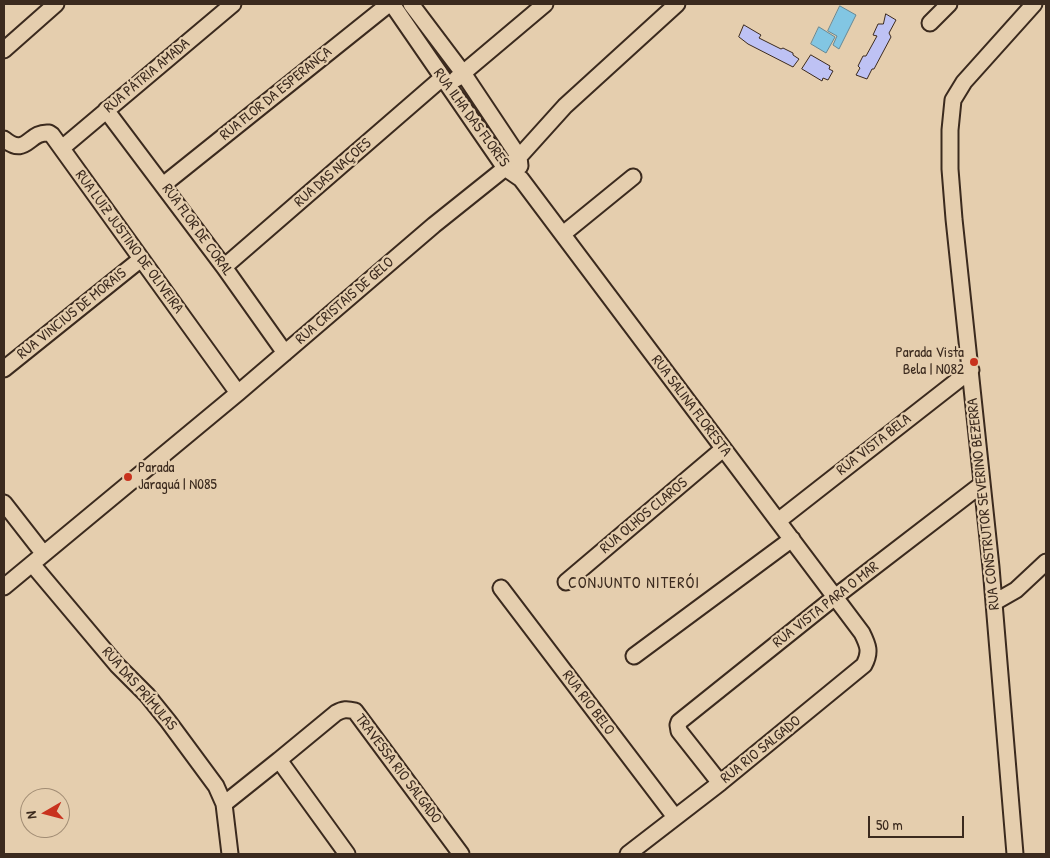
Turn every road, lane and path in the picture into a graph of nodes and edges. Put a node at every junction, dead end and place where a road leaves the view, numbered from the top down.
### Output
1 (56, 4) edge
2 (233, 4) edge
3 (390, 4) edge
4 (545, 4) edge
5 (677, 4) edge
6 (1034, 4) edge
7 (414, 5) edge
8 (942, 6) edge
9 (930, 24) dead end
10 (4, 50) edge
11 (463, 73) junction
12 (445, 82) junction
13 (106, 110) junction
14 (4, 139) edge
15 (62, 148) junction
16 (519, 157) junction
17 (505, 168) junction
18 (634, 177) dead end
19 (521, 179) junction
20 (163, 185) junction
21 (563, 234) junction
22 (141, 259) junction
23 (224, 267) junction
24 (285, 353) junction
25 (4, 369) edge
26 (971, 370) junction
27 (238, 393) junction
28 (723, 449) junction
29 (982, 484) junction
30 (4, 503) edge
31 (778, 521) junction
32 (792, 539) junction
33 (44, 553) junction
34 (1046, 562) edge
35 (32, 564) junction
36 (566, 582) dead end
37 (4, 587) edge
38 (500, 588) dead end
39 (836, 597) junction
40 (995, 602) junction
41 (862, 633) joint
42 (634, 656) dead end
43 (279, 760) junction
44 (720, 784) junction
45 (224, 804) junction
46 (675, 817) junction
47 (230, 854) edge
48 (347, 854) edge
49 (461, 854) edge
50 (628, 854) edge
51 (1015, 854) edge

1 - 10 street
2 - 13 street, RUA PÁTRIA AMADA
3 - 12 street, RUA ILHA DAS FLORES
3 - 20 street, RUA FLOR DA ESPERANÇA
4 - 11 street, RUA DAS NAÇOES
5 - 16 street, RUA CRISTAIS DE GELO
6 - 26 street, RUA CONSTRUTOR SEVERINO BEZERRA
7 - 11 street, RUA ILHA DAS FLORES
8 - 9 street
11 - 12 street, RUA DAS NAÇOES
11 - 16 street, RUA ILHA DAS FLORES
12 - 17 street, RUA ILHA DAS FLORES
12 - 23 street, RUA DAS NAÇOES
13 - 15 street, RUA PÁTRIA AMADA
13 - 20 street, RUA FLOR DE CORAL
14 - 15 street, RUA LUIZ JUSTINO DE OLIVEIRA
15 - 22 street, RUA LUIZ JUSTINO DE OLIVEIRA
16 - 17 street, RUA CRISTAIS DE GELO
16 - 19 street, RUA ILHA DAS FLORES
17 - 19 street, RUA ILHA DAS FLORES
17 - 24 street, RUA CRISTAIS DE GELO
18 - 21 street
19 - 21 street, RUA SALINA FLORESTA
20 - 23 street, RUA FLOR DE CORAL
21 - 28 street, RUA SALINA FLORESTA
22 - 25 street, RUA VINCIUS DE MORAIS
22 - 27 street, RUA LUIZ JUSTINO DE OLIVEIRA
23 - 24 street, RUA FLOR DE CORAL
24 - 27 street, RUA CRISTAIS DE GELO
26 - 29 street, RUA CONSTRUTOR SEVERINO BEZERRA
26 - 31 street, RUA VISTA BELA
27 - 33 street, RUA CRISTAIS DE GELO
28 - 31 street, RUA SALINA FLORESTA
28 - 36 street, RUA OLHOS CLAROS
29 - 39 street, RUA VISTA PARA O MAR
29 - 40 street, RUA CONSTRUTOR SEVERINO BEZERRA
30 - 33 street
31 - 32 street, RUA SALINA FLORESTA
32 - 39 street, RUA SALINA FLORESTA
32 - 42 street
33 - 35 street, RUA CRISTAIS DE GELO
34 - 40 street
35 - 37 street, RUA CRISTAIS DE GELO
35 - 45 street, RUA DAS PRÍMULAS
38 - 46 street, RUA RIO BELO
39 - 41 street, RUA SALINA FLORESTA
39 - 44 street, RUA VISTA PARA O MAR
40 - 51 street, RUA CONSTRUTOR SEVERINO BEZERRA
41 - 44 street, RUA RIO SALGADO
43 - 45 street
43 - 48 street
43 - 49 street, TRAVESSA RIO SALGADO
44 - 46 street, RUA RIO SALGADO
45 - 47 street, RUA DAS PRÍMULAS
46 - 50 street, RUA RIO SALGADO

